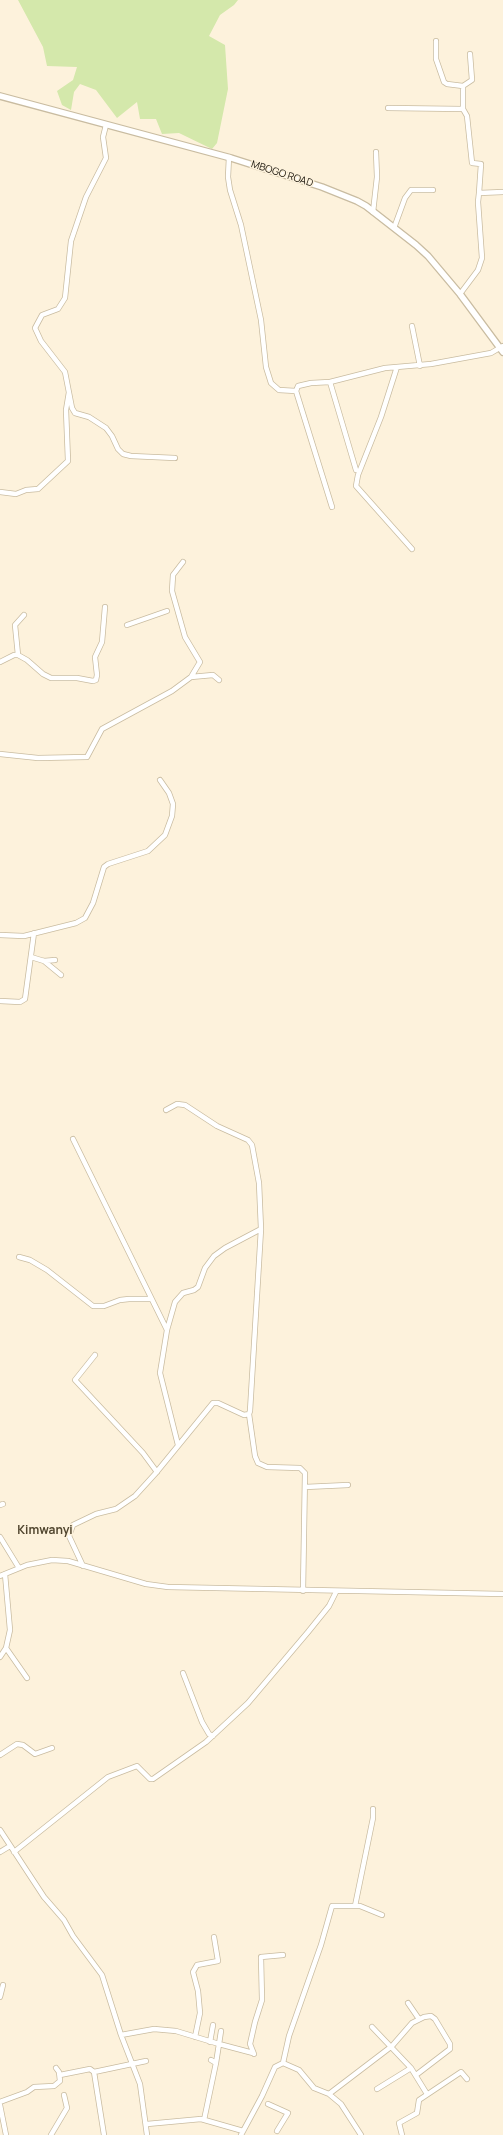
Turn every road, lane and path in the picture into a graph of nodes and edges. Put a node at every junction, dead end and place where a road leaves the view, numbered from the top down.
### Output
1 (436, 41) dead end
2 (470, 54) dead end
3 (463, 86) junction
4 (0, 96) edge
5 (388, 108) dead end
6 (463, 109) junction
7 (106, 125) junction
8 (376, 152) dead end
9 (229, 157) junction
10 (434, 190) dead end
11 (503, 192) edge
12 (479, 193) junction
13 (373, 212) junction
14 (394, 228) junction
15 (460, 294) junction
16 (412, 326) dead end
17 (502, 349) edge
18 (420, 366) junction
19 (397, 367) junction
20 (330, 382) junction
21 (70, 388) junction
22 (296, 391) junction
23 (175, 458) dead end
24 (356, 470) dead end
25 (0, 492) edge
26 (332, 507) dead end
27 (412, 548) dead end
28 (183, 562) dead end
29 (104, 607) dead end
30 (167, 611) dead end
31 (24, 615) dead end
32 (127, 626) dead end
33 (18, 655) junction
34 (0, 662) edge
35 (191, 677) junction
36 (219, 680) dead end
37 (0, 754) edge
38 (160, 780) dead end
39 (34, 933) junction
40 (0, 935) edge
41 (31, 957) junction
42 (55, 960) dead end
43 (44, 961) junction
44 (61, 975) dead end
45 (0, 1001) edge
46 (166, 1110) dead end
47 (73, 1139) dead end
48 (261, 1229) junction
49 (19, 1257) dead end
50 (151, 1299) junction
51 (167, 1330) junction
52 (95, 1355) dead end
53 (249, 1414) junction
54 (178, 1445) junction
55 (157, 1472) junction
56 (348, 1485) dead end
57 (305, 1487) junction
58 (0, 1537) edge
59 (84, 1566) junction
60 (19, 1568) junction
61 (2, 1575) edge
62 (303, 1591) junction
63 (336, 1592) junction
64 (503, 1594) edge
65 (6, 1648) junction
66 (0, 1657) edge
67 (184, 1673) dead end
68 (26, 1678) dead end
69 (213, 1736) junction
70 (52, 1748) dead end
71 (0, 1756) edge
72 (373, 1809) dead end
73 (0, 1830) edge
74 (10, 1846) junction
75 (0, 1852) edge
76 (14, 1852) junction
77 (355, 1906) junction
78 (382, 1915) dead end
79 (214, 1937) dead end
80 (283, 1955) dead end
81 (3, 1985) dead end
82 (0, 1997) edge
83 (408, 2003) dead end
84 (419, 2019) junction
85 (213, 2025) dead end
86 (372, 2027) dead end
87 (221, 2031) dead end
88 (121, 2035) junction
89 (195, 2037) junction
90 (210, 2042) junction
91 (219, 2044) junction
92 (392, 2046) junction
93 (211, 2060) dead end
94 (146, 2061) dead end
95 (283, 2062) junction
96 (131, 2063) junction
97 (216, 2063) junction
98 (56, 2068) dead end
99 (411, 2068) junction
100 (94, 2072) junction
101 (60, 2075) junction
102 (416, 2075) junction
103 (468, 2079) dead end
104 (377, 2089) dead end
105 (329, 2094) junction
106 (427, 2094) junction
107 (64, 2095) dead end
108 (0, 2102) edge
109 (268, 2104) dead end
110 (0, 2105) edge
111 (204, 2120) junction
112 (146, 2124) junction
113 (277, 2131) dead end
114 (242, 2133) edge
115 (6, 2135) edge
116 (51, 2135) edge
117 (104, 2135) edge
118 (147, 2135) edge
119 (362, 2135) edge
120 (402, 2135) edge

1 - 3 street
2 - 3 street
3 - 6 street
4 - 7 main road, MBOGO ROAD
5 - 6 street
6 - 12 street
7 - 9 main road, MBOGO ROAD
7 - 21 street
8 - 13 street
9 - 13 main road, MBOGO ROAD
9 - 22 street
10 - 14 street
11 - 12 street
12 - 15 street
13 - 14 main road, MBOGO ROAD
14 - 15 main road, MBOGO ROAD
15 - 17 main road, MBOGO ROAD
16 - 18 street
17 - 18 street
18 - 19 street
19 - 20 street
19 - 27 street
20 - 22 street
20 - 24 street
21 - 23 street
21 - 25 street
22 - 26 street
28 - 35 street
29 - 33 street
30 - 32 street
31 - 33 street
33 - 34 street
35 - 36 street
35 - 37 street
38 - 39 street
39 - 40 street
39 - 41 street
41 - 43 street
41 - 45 street
42 - 43 street
43 - 44 street
46 - 48 street
47 - 50 street
48 - 51 street
48 - 53 street
49 - 50 street
50 - 51 street
51 - 54 street
52 - 55 street
53 - 54 street
53 - 57 street
54 - 55 street
55 - 59 street
56 - 57 street
57 - 62 street
58 - 60 street
59 - 60 street
59 - 62 street
60 - 61 street
61 - 65 street
62 - 63 street
63 - 64 street
63 - 69 street
65 - 66 street
65 - 68 street
67 - 69 street
69 - 76 street
70 - 71 street
72 - 77 street
73 - 74 street
74 - 75 street
74 - 76 street
76 - 88 street
77 - 78 street
77 - 95 street
79 - 89 street
80 - 91 street
81 - 82 street
83 - 84 street
84 - 92 street
84 - 102 street
85 - 90 street
86 - 92 street
87 - 91 street
88 - 89 street
88 - 96 street
89 - 90 street
90 - 91 street
91 - 97 street
92 - 99 street
92 - 105 street
93 - 97 street
94 - 96 street
95 - 105 street
95 - 114 street
96 - 100 street
96 - 112 street
97 - 111 street
98 - 101 street
99 - 102 street
99 - 104 street
100 - 101 street
100 - 117 street
101 - 108 street
102 - 106 street
103 - 106 street
105 - 119 street
106 - 120 street
107 - 116 street
109 - 113 street
110 - 115 street
111 - 112 street
111 - 114 street
112 - 118 street

